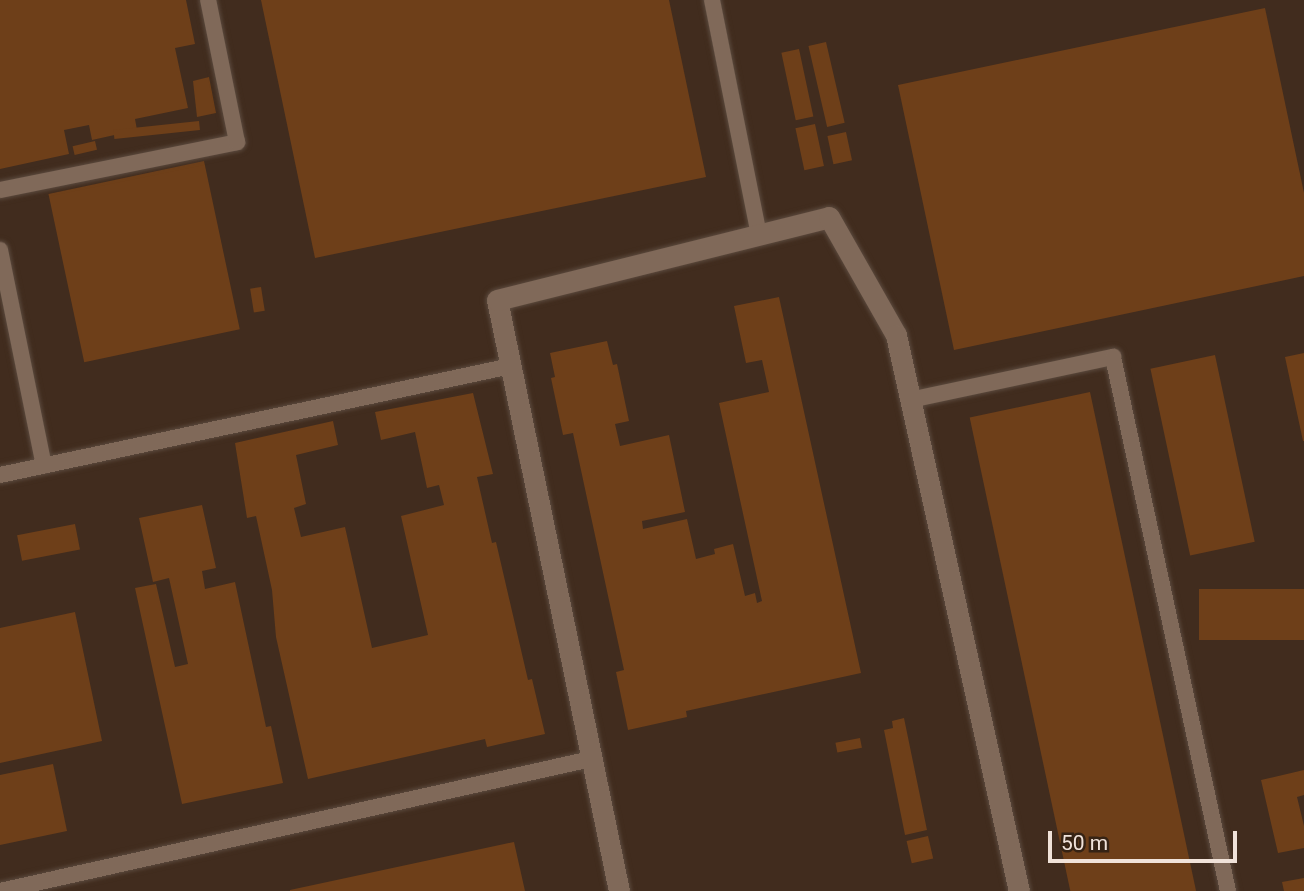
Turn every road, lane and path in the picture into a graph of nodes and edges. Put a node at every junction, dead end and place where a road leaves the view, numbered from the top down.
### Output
1 (208, 0) edge
2 (712, 0) edge
3 (0, 190) edge
4 (759, 235) junction
5 (0, 250) edge
6 (510, 366) junction
7 (910, 400) junction
8 (44, 466) junction
9 (0, 475) edge
10 (591, 759) junction
11 (0, 891) edge
12 (619, 891) edge
13 (1019, 891) edge
14 (1228, 891) edge

1 - 3 lane
2 - 4 lane
4 - 6 street
4 - 7 street
5 - 8 lane
6 - 8 lane
6 - 10 street
7 - 13 street
7 - 14 lane
8 - 9 lane
10 - 11 lane
10 - 12 street

